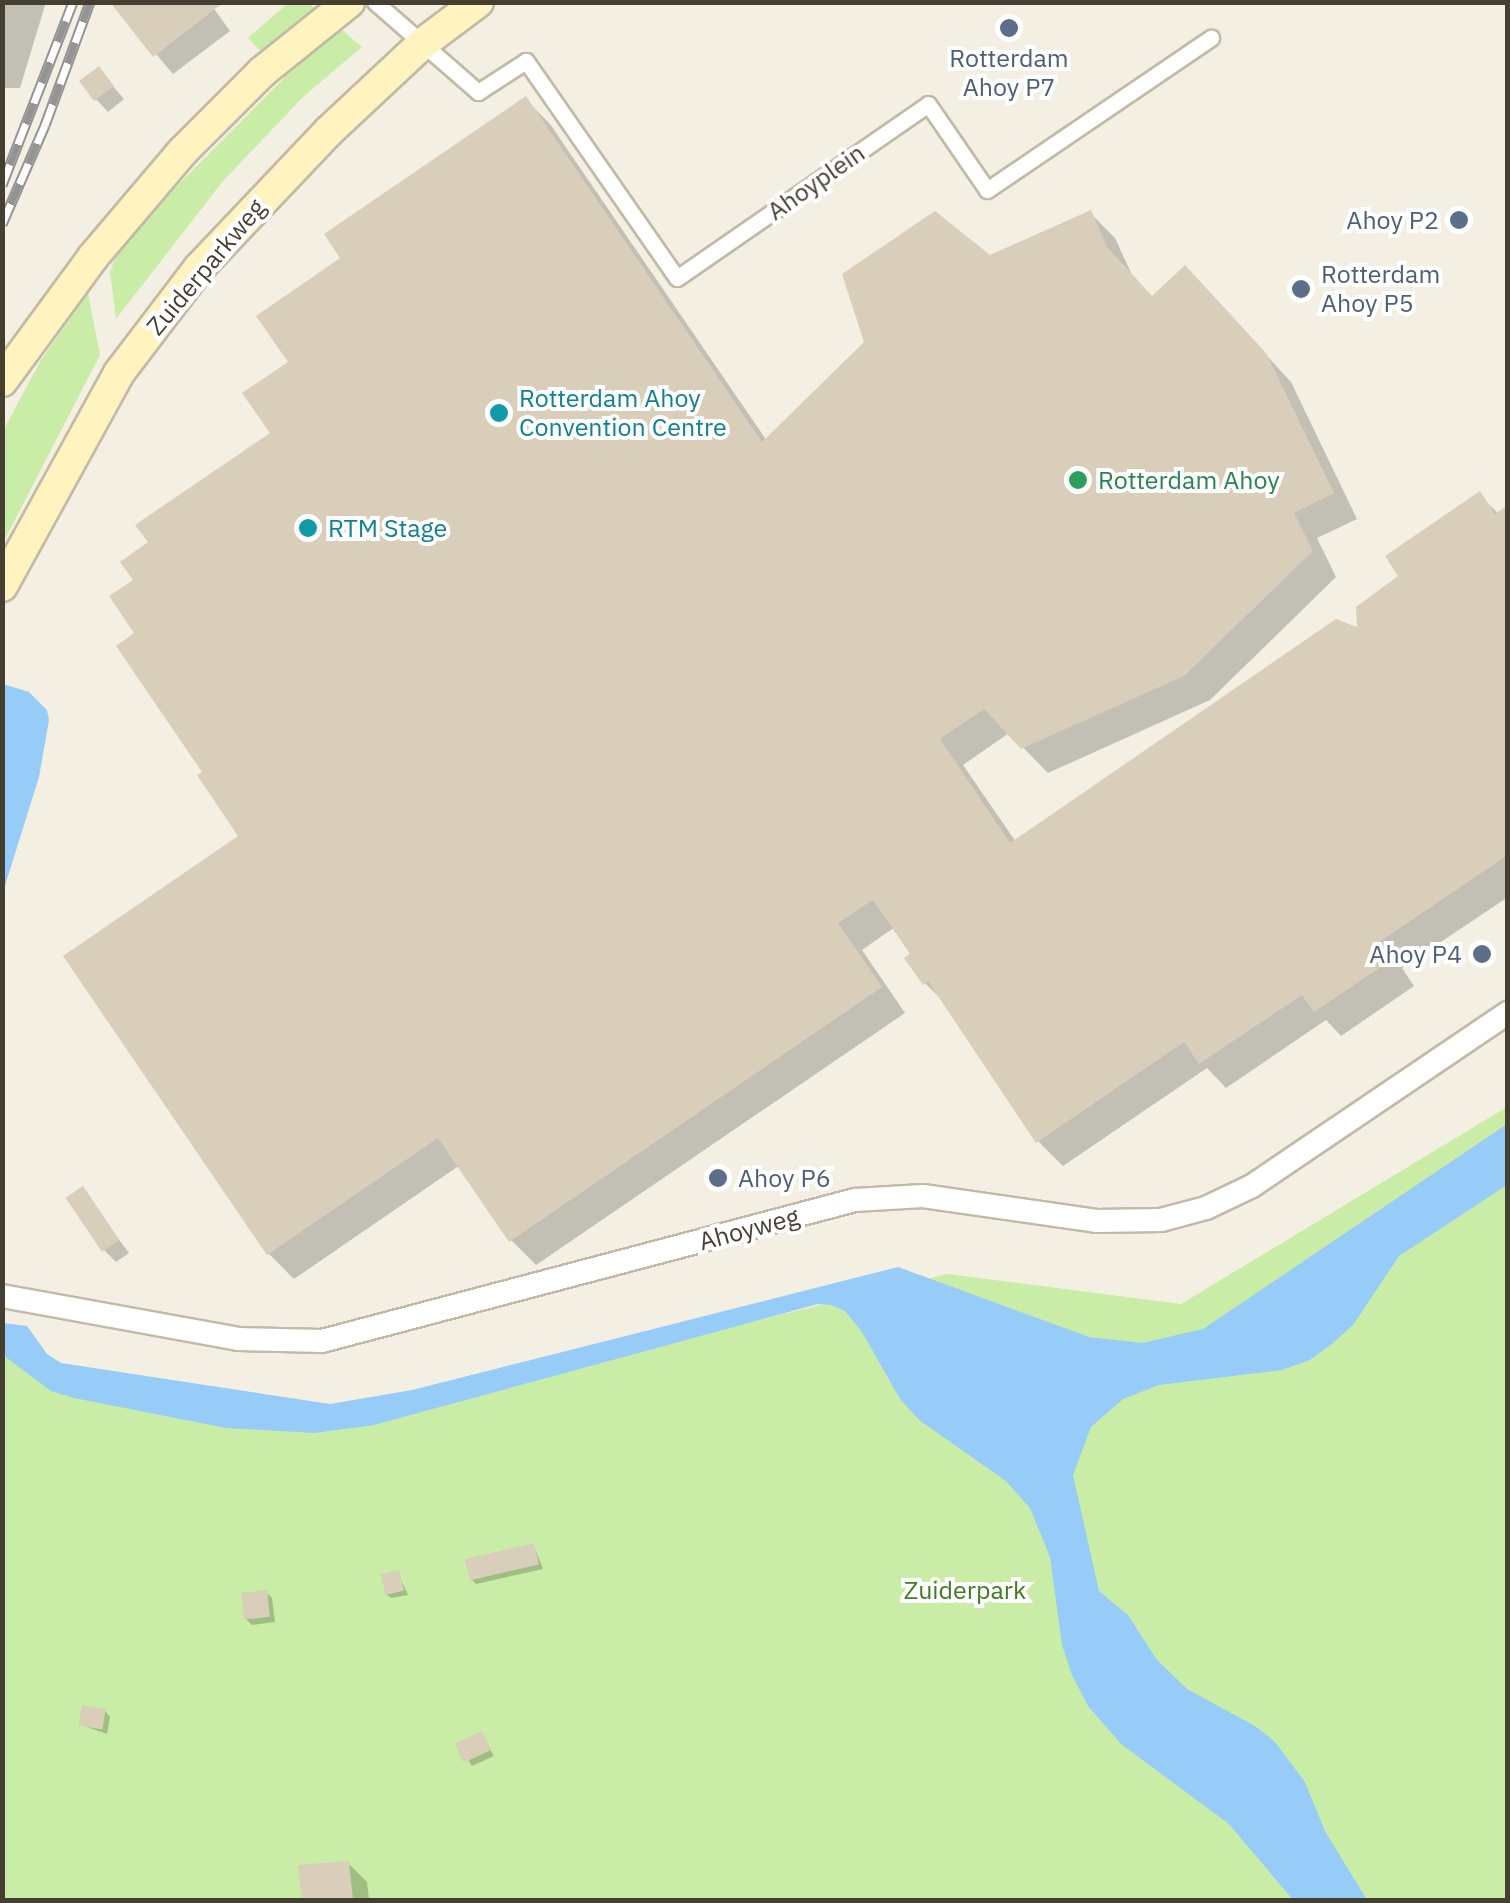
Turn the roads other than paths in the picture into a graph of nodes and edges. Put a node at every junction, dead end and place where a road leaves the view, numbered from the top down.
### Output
1 (349, 2) edge
2 (375, 2) edge
3 (478, 2) edge
4 (1212, 38) dead end
5 (422, 44) junction
6 (2, 381) edge
7 (2, 586) edge
8 (1508, 1013) edge
9 (12, 1297) edge

1 - 6 main road
2 - 5 street
3 - 5 main road, Zuiderparkweg
4 - 5 street, Ahoyplein
5 - 7 main road, Zuiderparkweg
8 - 9 street, Ahoyweg

